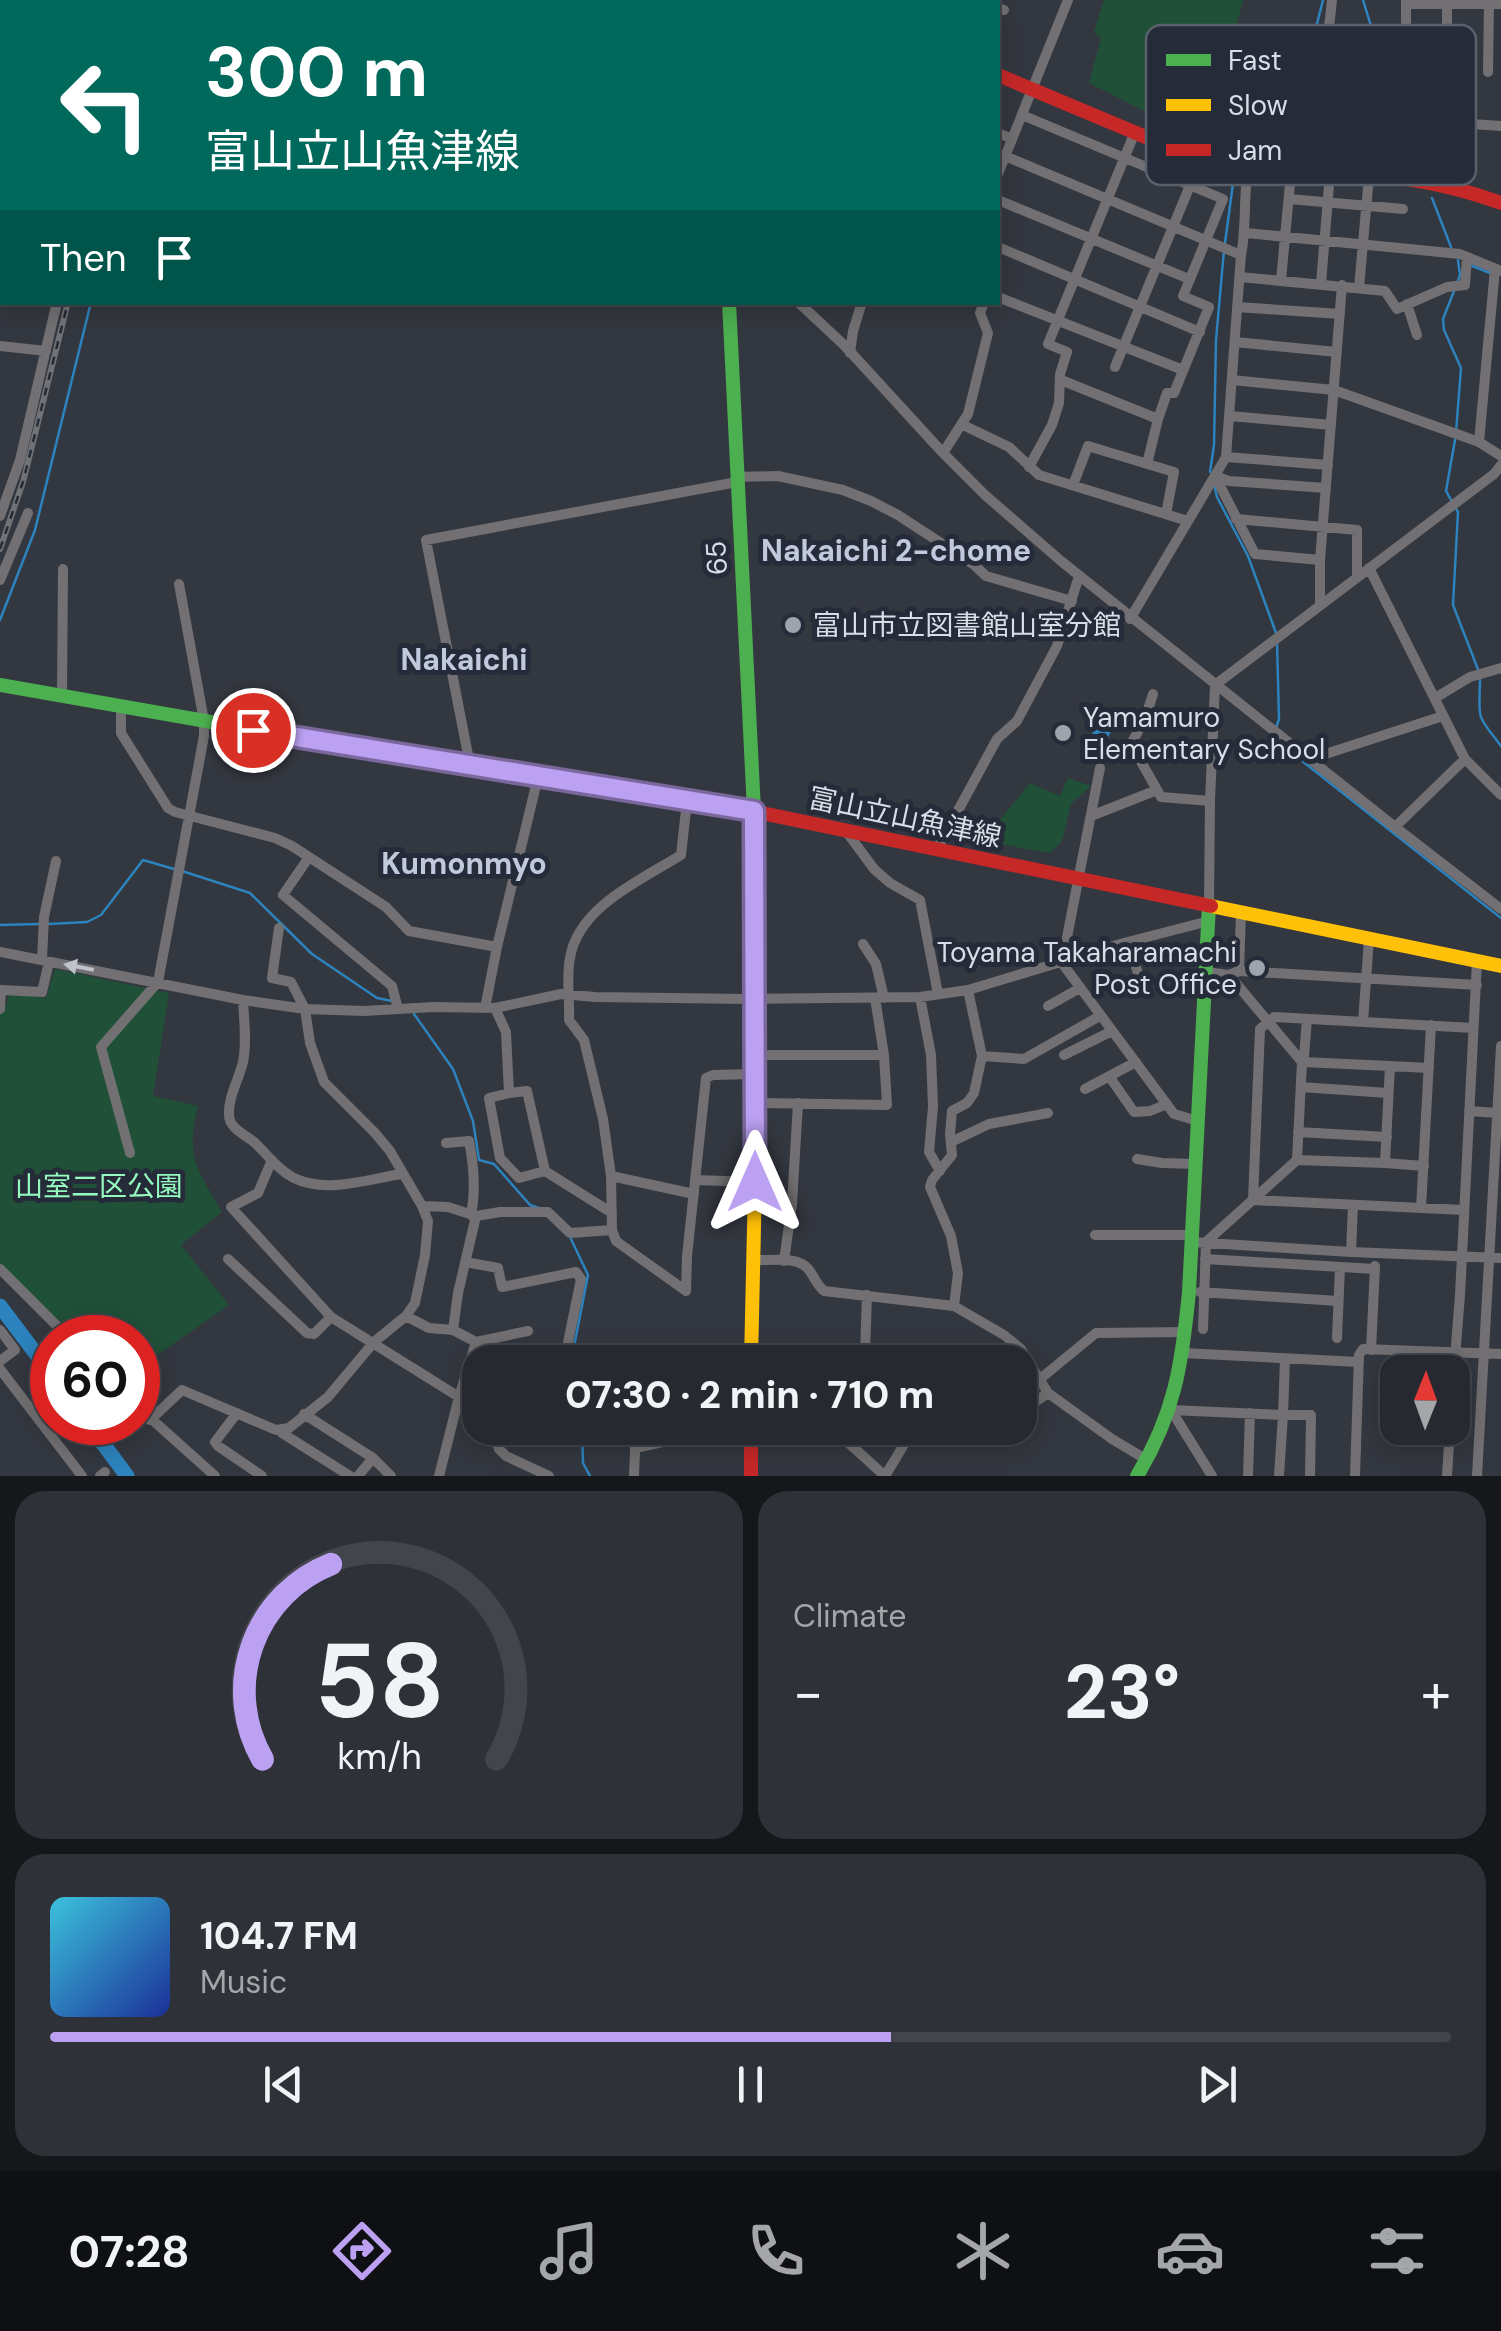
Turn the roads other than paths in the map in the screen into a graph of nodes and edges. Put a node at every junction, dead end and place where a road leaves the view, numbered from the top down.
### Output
1 (1068, 0) edge
2 (1332, 0) edge
3 (1406, 2) edge
4 (1448, 2) edge
5 (1493, 3) edge
6 (1327, 25) edge
7 (1488, 72) dead end
8 (1000, 76) edge
9 (1032, 90) junction
10 (1022, 115) junction
11 (1476, 124) edge
12 (1501, 126) edge
13 (1135, 132) junction
14 (1000, 134) edge
15 (1146, 136) edge
16 (1012, 139) junction
17 (1005, 156) junction
18 (1124, 158) junction
19 (1146, 167) edge
20 (1000, 169) edge
21 (1248, 185) edge
22 (1290, 185) edge
23 (1329, 185) edge
24 (1368, 185) edge
25 (1445, 185) edge
26 (1191, 186) joint
27 (1107, 198) junction
28 (1289, 199) junction
29 (1000, 201) edge
30 (1327, 202) junction
31 (1501, 203) edge
32 (1367, 206) junction
33 (1403, 209) dead end
34 (1174, 227) junction
35 (1246, 234) junction
36 (1286, 237) junction
37 (1091, 239) junction
38 (1206, 240) junction
39 (1324, 241) junction
40 (1363, 244) junction
41 (1000, 249) edge
42 (1242, 255) junction
43 (1468, 257) junction
44 (1158, 267) junction
45 (1498, 270) edge
46 (1240, 277) junction
47 (1074, 279) junction
48 (1189, 279) junction
49 (1281, 280) junction
50 (1321, 284) junction
51 (1342, 286) junction
52 (1359, 288) junction
53 (1000, 297) edge
54 (1407, 304) junction
55 (56, 305) edge
56 (729, 305) edge
57 (801, 305) edge
58 (861, 305) edge
59 (983, 305) edge
60 (1141, 306) junction
61 (1237, 307) junction
62 (1340, 314) junction
63 (1058, 320) junction
64 (1200, 332) junction
65 (1417, 334) dead end
66 (1235, 342) junction
67 (0, 346) edge
68 (1124, 348) junction
69 (46, 351) junction
70 (1337, 352) junction
71 (850, 353) junction
72 (1116, 367) dead end
73 (1184, 370) junction
74 (1061, 380) junction
75 (1232, 380) junction
76 (1334, 390) junction
77 (1230, 416) junction
78 (1158, 419) junction
79 (963, 425) junction
80 (1331, 425) junction
81 (1479, 442) junction
82 (943, 453) junction
83 (1501, 456) edge
84 (1226, 457) junction
85 (1148, 464) junction
86 (1328, 465) junction
87 (1501, 465) edge
88 (1029, 467) junction
89 (1215, 476) junction
90 (736, 480) junction
91 (1073, 485) junction
92 (1326, 488) junction
93 (1, 510) edge
94 (28, 513) dead end
95 (1166, 514) junction
96 (1236, 519) junction
97 (1188, 521) junction
98 (1323, 526) junction
99 (1320, 560) junction
100 (1369, 568) junction
101 (63, 569) dead end
102 (1078, 576) junction
103 (1357, 578) junction
104 (0, 580) edge
105 (179, 584) dead end
106 (1072, 600) junction
107 (1320, 604) junction
108 (1130, 618) junction
109 (1501, 668) edge
110 (0, 685) edge
111 (1215, 685) junction
112 (62, 694) junction
113 (1153, 694) dead end
114 (1434, 698) junction
115 (121, 708) junction
116 (1443, 716) junction
117 (1145, 719) junction
118 (1212, 720) junction
119 (204, 721) junction
120 (1465, 759) junction
121 (1310, 760) junction
122 (470, 765) junction
123 (1100, 768) dead end
124 (538, 777) junction
125 (1157, 790) junction
126 (1501, 795) edge
127 (687, 801) junction
128 (1210, 801) junction
129 (754, 811) junction
130 (1091, 816) junction
131 (190, 818) junction
132 (1395, 827) junction
133 (844, 829) junction
134 (937, 849) junction
135 (309, 857) junction
136 (56, 862) dead end
137 (1079, 878) junction
138 (1501, 909) edge
139 (1240, 912) junction
140 (1209, 913) junction
141 (279, 928) dead end
142 (1370, 938) junction
143 (1128, 942) junction
144 (862, 944) dead end
145 (496, 947) junction
146 (0, 952) edge
147 (45, 961) junction
148 (1477, 961) junction
149 (1062, 963) junction
150 (1501, 966) edge
151 (1206, 972) junction
152 (1234, 973) junction
153 (1366, 977) junction
154 (158, 982) junction
155 (1476, 985) junction
156 (1080, 988) junction
157 (968, 990) junction
158 (1143, 990) dead end
159 (938, 994) junction
160 (571, 996) junction
161 (920, 997) junction
162 (755, 998) junction
163 (879, 998) junction
164 (243, 1000) junction
165 (1048, 1006) dead end
166 (0, 1008) edge
167 (490, 1008) junction
168 (305, 1009) junction
169 (398, 1009) junction
170 (1100, 1016) junction
171 (1307, 1019) junction
172 (1363, 1022) junction
173 (1267, 1023) junction
174 (1431, 1026) junction
175 (1474, 1028) junction
176 (1112, 1031) junction
177 (1501, 1046) edge
178 (884, 1054) junction
179 (755, 1055) junction
180 (1064, 1055) dead end
181 (982, 1056) junction
182 (1136, 1062) junction
183 (1302, 1062) junction
184 (1390, 1066) junction
185 (1429, 1068) junction
186 (755, 1074) junction
187 (1110, 1076) junction
188 (1301, 1087) junction
189 (1084, 1089) dead end
190 (510, 1093) junction
191 (1388, 1093) junction
192 (754, 1103) junction
193 (798, 1103) junction
194 (1167, 1104) junction
195 (1469, 1111) junction
196 (1497, 1113) junction
197 (1048, 1114) dead end
198 (1198, 1121) junction
199 (1298, 1132) junction
200 (1386, 1138) junction
201 (951, 1142) junction
202 (446, 1143) dead end
203 (130, 1152) dead end
204 (1137, 1159) dead end
205 (272, 1160) junction
206 (1297, 1160) junction
207 (1386, 1163) junction
208 (1196, 1164) junction
209 (1424, 1166) junction
210 (940, 1171) junction
211 (546, 1172) junction
212 (401, 1174) junction
213 (611, 1176) junction
214 (695, 1180) junction
215 (755, 1182) junction
216 (1497, 1188) edge
217 (694, 1194) junction
218 (1253, 1200) junction
219 (1353, 1205) junction
220 (422, 1206) junction
221 (1422, 1208) junction
222 (1464, 1210) junction
223 (612, 1213) junction
224 (474, 1216) junction
225 (612, 1230) junction
226 (1095, 1235) dead end
227 (1196, 1240) junction
228 (1352, 1252) junction
229 (1376, 1254) junction
230 (1462, 1258) junction
231 (1495, 1258) edge
232 (228, 1259) dead end
233 (1205, 1259) junction
234 (753, 1260) junction
235 (784, 1261) junction
236 (466, 1262) junction
237 (1340, 1267) junction
238 (0, 1269) edge
239 (1375, 1269) junction
240 (1197, 1292) junction
241 (867, 1295) junction
242 (1338, 1300) junction
243 (954, 1306) junction
244 (46, 1315) edge
245 (406, 1316) junction
246 (330, 1317) junction
247 (0, 1330) edge
248 (452, 1330) junction
249 (1202, 1330) dead end
250 (528, 1331) dead end
251 (1185, 1332) junction
252 (1337, 1338) dead end
253 (374, 1342) junction
254 (476, 1342) junction
255 (567, 1345) edge
256 (752, 1345) edge
257 (862, 1345) edge
258 (1371, 1350) junction
259 (1455, 1352) junction
260 (1183, 1353) junction
261 (1482, 1353) junction
262 (1501, 1354) edge
263 (1455, 1355) edge
264 (1285, 1358) junction
265 (1359, 1362) junction
266 (0, 1365) edge
267 (1040, 1379) junction
268 (1048, 1393) junction
269 (459, 1397) junction
270 (462, 1399) edge
271 (1037, 1400) edge
272 (1170, 1410) junction
273 (160, 1411) edge
274 (236, 1413) junction
275 (1250, 1413) junction
276 (304, 1414) junction
277 (1282, 1415) junction
278 (160, 1429) edge
279 (281, 1429) junction
280 (498, 1445) edge
281 (635, 1445) edge
282 (649, 1445) edge
283 (751, 1445) edge
284 (853, 1445) edge
285 (904, 1445) edge
286 (1449, 1445) edge
287 (635, 1448) junction
288 (373, 1458) junction
289 (1147, 1460) junction
290 (82, 1476) edge
291 (215, 1476) edge
292 (262, 1476) edge
293 (350, 1476) edge
294 (358, 1476) edge
295 (391, 1476) edge
296 (439, 1476) edge
297 (548, 1476) edge
298 (634, 1476) edge
299 (751, 1476) edge
300 (885, 1476) edge
301 (1136, 1476) edge
302 (1212, 1476) edge
303 (1248, 1476) edge
304 (1279, 1476) edge
305 (1310, 1476) edge
306 (1355, 1476) edge
307 (1448, 1476) edge
308 (1477, 1476) edge

1 - 9 street
2 - 6 street
3 - 4 street
4 - 5 street
5 - 7 street
8 - 9 main road
9 - 10 street
9 - 13 main road
10 - 16 street
10 - 18 street
11 - 12 street
13 - 15 main road
13 - 18 street
14 - 16 street
16 - 17 street
17 - 20 street
17 - 27 street
18 - 19 street
18 - 27 street
21 - 35 street
22 - 28 street
23 - 30 street
24 - 32 street
25 - 31 main road
26 - 34 street
26 - 38 street
27 - 34 street
27 - 37 street
28 - 30 street
28 - 36 street
29 - 37 street
30 - 32 street
30 - 39 street
32 - 33 street
32 - 40 street
34 - 38 street
34 - 44 street
35 - 36 street
35 - 42 street
36 - 39 street
36 - 49 street
37 - 44 street
37 - 47 street
38 - 42 street
38 - 48 street
39 - 40 street
39 - 50 street
40 - 43 street
40 - 52 street
41 - 47 street
42 - 46 street
43 - 45 street
43 - 54 street
44 - 48 street
44 - 60 street
45 - 81 street
46 - 49 street
46 - 61 street
47 - 60 street
47 - 63 street
48 - 64 street
49 - 50 street
50 - 51 street
51 - 52 street
51 - 62 street
52 - 54 street
53 - 63 street
54 - 65 street
55 - 69 street
56 - 90 main road, 65 / 65
57 - 71 street
58 - 71 street
59 - 79 street
60 - 64 street
60 - 68 street
61 - 62 street
61 - 66 street
62 - 70 street
63 - 68 street
63 - 74 street
64 - 73 street
66 - 70 street
66 - 75 street
67 - 69 street
68 - 72 street
68 - 73 street
69 - 93 street
70 - 76 street
71 - 82 street
73 - 78 street
74 - 78 street
74 - 88 street
75 - 76 street
75 - 77 street
76 - 80 street
76 - 81 street
77 - 80 street
77 - 84 street
78 - 85 street
79 - 82 street
79 - 88 street
80 - 86 street
81 - 83 street
82 - 102 street
84 - 86 street
84 - 89 street
85 - 91 street
85 - 95 street
86 - 92 street
87 - 100 street
88 - 91 street
89 - 92 street
89 - 96 street
89 - 97 street
90 - 106 street
90 - 122 street
90 - 129 main road, 65 / 65
91 - 95 street
92 - 98 street
94 - 104 street
95 - 97 street
96 - 98 street
96 - 99 street
97 - 108 street
98 - 99 street
98 - 103 street
99 - 107 street
100 - 103 street
100 - 114 street
101 - 112 street
102 - 106 street
102 - 108 street
103 - 107 street
105 - 119 street
106 - 134 street
107 - 111 street
108 - 111 street
109 - 114 street
110 - 112 main road, 富山立山魚津線
111 - 118 street
111 - 121 street
112 - 115 main road, 富山立山魚津線
113 - 117 street
114 - 116 street
115 - 119 main road, 富山立山魚津線
115 - 131 street
116 - 120 street
116 - 121 street
117 - 118 street
117 - 125 street
118 - 128 street
119 - 122 main road, 富山立山魚津線
119 - 131 street
120 - 126 street
120 - 132 street
121 - 132 street
122 - 124 main road, 富山立山魚津線
123 - 130 street
124 - 127 main road, 富山立山魚津線
124 - 145 street
125 - 128 street
125 - 130 street
127 - 129 main road, 富山立山魚津線
127 - 160 street
128 - 140 street
129 - 133 main road, 富山立山魚津線
129 - 162 main road, 65
130 - 137 street
131 - 135 street
131 - 154 street
132 - 138 street
133 - 134 main road, 富山立山魚津線
133 - 159 street
134 - 137 main road, 富山立山魚津線
135 - 145 street
135 - 169 street
136 - 147 street
137 - 140 main road, 富山立山魚津線
137 - 149 street
139 - 140 main road, 富山立山魚津線
139 - 142 main road, 富山立山魚津線
139 - 152 street
140 - 143 street
140 - 151 main road
141 - 168 street
142 - 148 main road, 富山立山魚津線
142 - 153 street
143 - 149 street
143 - 158 street
144 - 163 street
145 - 167 street
146 - 147 street
154 -> 147 street
147 - 166 street
148 - 150 main road, 富山立山魚津線
148 - 155 street
149 - 156 street
149 - 157 street
151 - 152 street
151 - 198 main road
152 - 153 street
152 - 173 street
153 - 155 street
153 - 172 street
154 - 164 street
154 - 203 street
155 - 175 street
156 - 165 street
156 - 170 street
157 - 159 street
157 - 181 street
159 - 161 street
160 - 162 street
160 - 167 street
160 - 213 street
161 - 163 street
161 - 210 street
162 - 163 street
162 - 179 main road, 65
163 - 178 street
164 - 168 street
164 - 205 street
167 - 169 street
167 - 190 street
168 - 169 street
168 - 212 street
170 - 176 street
170 - 181 street
171 - 172 street
171 - 173 street
171 - 183 street
172 - 174 street
173 - 183 street
173 - 218 street
174 - 175 street
174 - 185 street
175 - 195 street
176 - 180 street
176 - 182 street
177 - 196 street
178 - 179 street
178 - 193 street
179 - 186 main road, 65
181 - 201 street
182 - 187 street
182 - 194 street
183 - 184 street
183 - 188 street
184 - 185 street
184 - 191 street
185 - 209 street
186 - 192 main road, 65
186 - 214 street
187 - 189 street
187 - 194 street
188 - 191 street
188 - 199 street
190 - 211 street
190 - 211 street
191 - 200 street
192 - 193 street
192 - 215 main road, 65
193 - 235 street
194 - 198 street
195 - 196 street
195 - 222 street
196 - 216 street
197 - 201 street
198 - 208 main road
199 - 200 street
199 - 206 street
200 - 207 street
201 - 210 street
202 - 224 street
204 - 208 street
205 - 212 street
205 - 246 street
206 - 207 street
206 - 218 street
207 - 209 street
208 - 227 main road
209 - 221 street
210 - 243 street
211 - 223 street
212 - 220 street
213 - 217 street
213 - 223 street
214 - 215 street
214 - 217 street
215 - 234 main road, 65
216 - 231 street
217 - 225 street
218 - 219 street
218 - 227 street
219 - 221 street
219 - 228 street
220 - 224 street
220 - 245 street
221 - 222 street
222 - 230 street
223 - 225 street
224 - 225 street
224 - 236 street
226 - 227 street
227 - 228 street
227 - 233 street
227 - 240 main road
228 - 229 street
229 - 230 street
229 - 239 street
230 - 231 street
230 - 259 street
231 - 261 street
232 - 246 street
233 - 237 street
233 - 240 street
234 - 235 street
234 - 256 main road, 65
235 - 241 street
236 - 248 street
236 - 255 street
237 - 239 street
237 - 242 street
238 - 244 street
239 - 258 street
240 - 242 street
240 - 249 street
240 - 251 main road
241 - 243 street
241 - 257 street
242 - 252 street
243 - 267 street
245 - 248 street
245 - 253 street
246 - 253 street
247 - 266 street
248 - 254 street
250 - 254 street
251 - 260 main road
251 - 267 street
253 - 269 street
253 - 276 street
254 - 269 street
258 - 259 street
258 - 265 street
259 - 261 street
259 - 263 street
260 - 264 street
260 - 272 main road
261 - 262 street
261 - 308 street
264 - 265 street
264 - 277 street
265 - 306 street
266 - 290 street
267 - 268 street
268 - 271 street
268 - 289 street
269 - 270 street
269 - 296 street
272 - 275 street
272 - 289 main road
272 - 302 street
273 - 274 street
274 - 279 street
274 - 292 street
275 - 277 street
275 - 303 street
276 - 279 street
276 - 288 street
277 - 304 street
277 - 305 street
278 - 291 street
279 - 293 street
280 - 297 street
281 - 287 street
282 - 287 street
283 - 299 main road
284 - 300 street
285 - 300 street
286 - 307 street
287 - 298 street
288 - 294 street
288 - 295 street
289 - 301 main road

